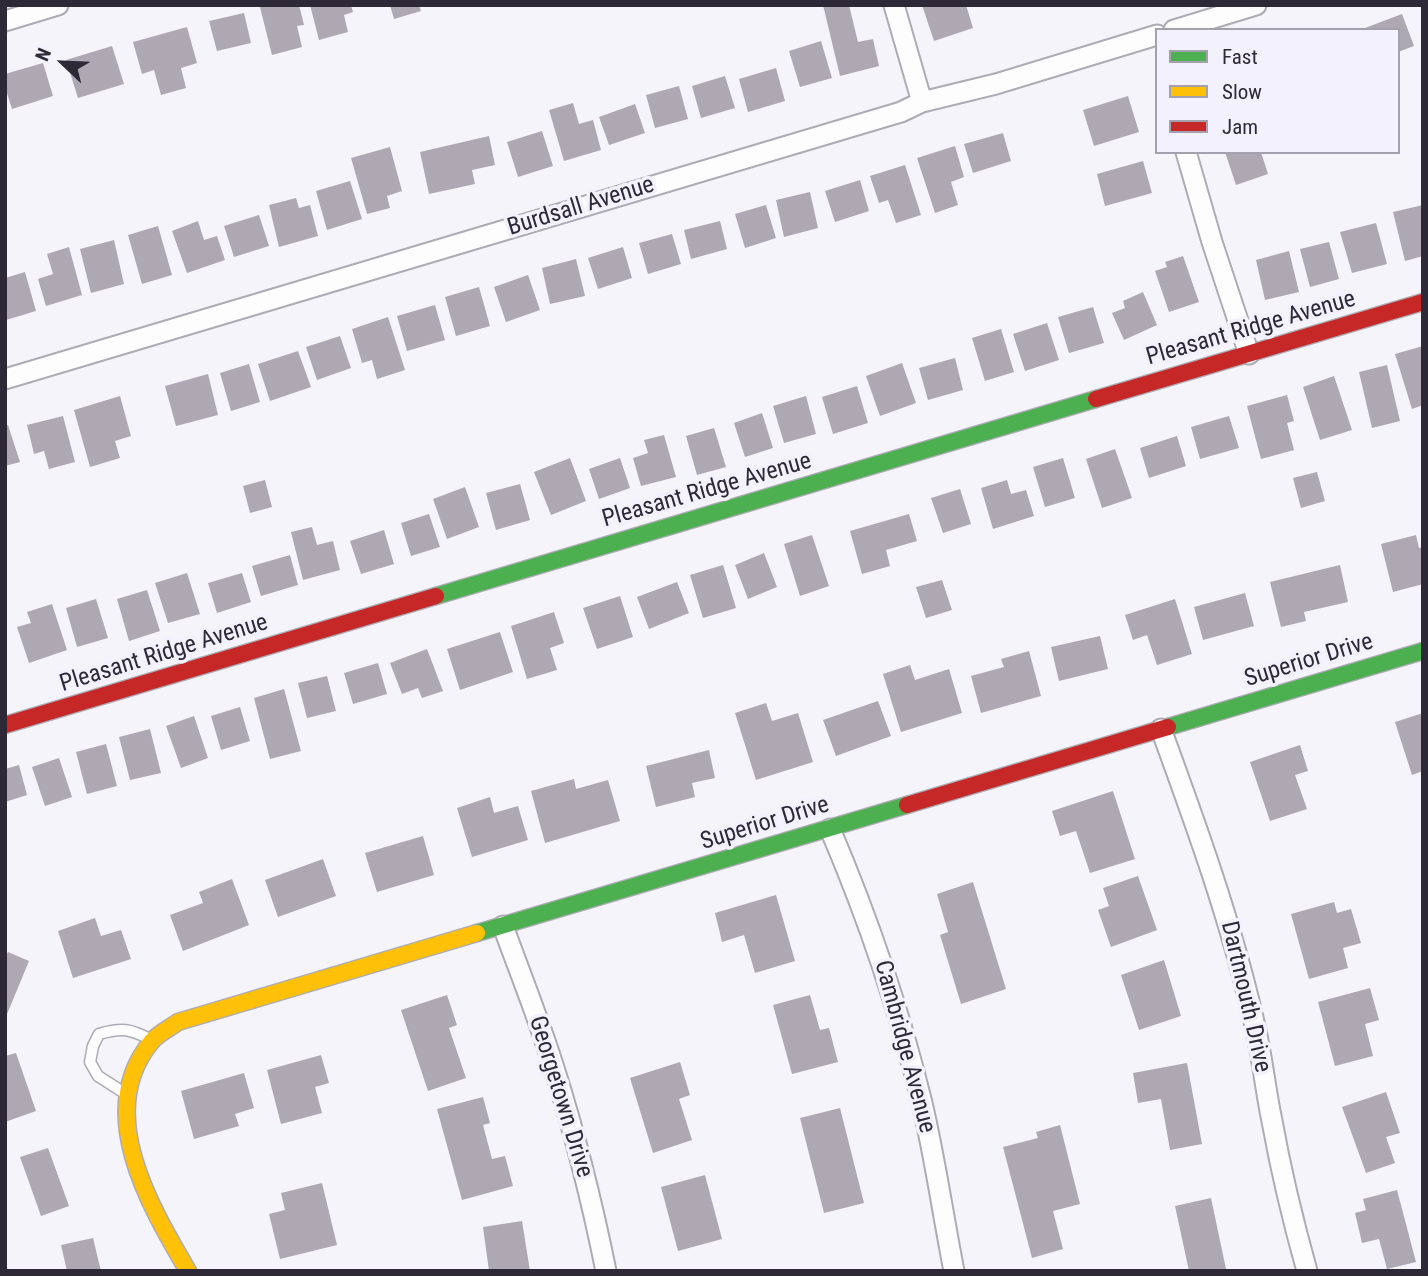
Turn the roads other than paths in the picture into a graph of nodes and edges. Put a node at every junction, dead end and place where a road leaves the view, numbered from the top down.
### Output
1 (58, 5) edge
2 (894, 5) edge
3 (1256, 5) edge
4 (5, 21) edge
5 (1181, 28) edge
6 (1155, 41) edge
7 (922, 102) junction
8 (1187, 154) edge
9 (1423, 302) edge
10 (1249, 354) junction
11 (5, 379) edge
12 (1423, 651) edge
13 (5, 725) edge
14 (1161, 729) junction
15 (830, 829) junction
16 (503, 926) junction
17 (153, 1040) junction
18 (127, 1095) junction
19 (188, 1271) edge
20 (606, 1271) edge
21 (954, 1271) edge
22 (1307, 1271) edge

1 - 4 street
2 - 7 street
3 - 5 street
6 - 7 street, Burdsall Avenue
7 - 11 street, Burdsall Avenue
8 - 10 street
9 - 10 street, Pleasant Ridge Avenue
10 - 13 street, Pleasant Ridge Avenue
12 - 14 street, Superior Drive
14 - 15 street, Superior Drive
14 - 22 street, Dartmouth Drive
15 - 16 street, Superior Drive
15 - 21 street, Cambridge Avenue
16 - 17 street, Superior Drive
16 - 20 street, Georgetown Drive
17 - 18 street, Superior Drive
17 - 18 lane
18 - 19 street, Superior Drive

